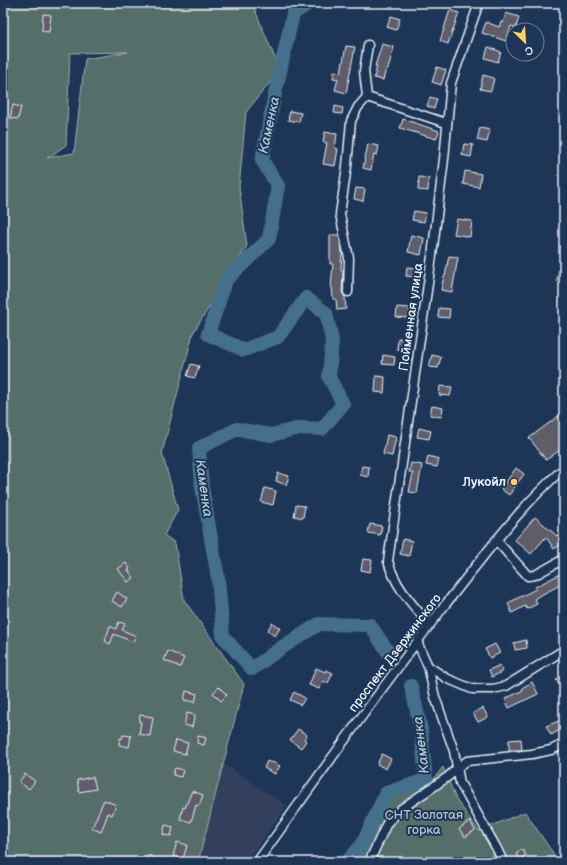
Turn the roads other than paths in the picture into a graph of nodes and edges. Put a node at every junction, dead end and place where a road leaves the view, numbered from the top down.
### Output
1 (479, 3) edge
2 (368, 45) dead end
3 (367, 97) junction
4 (446, 123) junction
5 (348, 292) dead end
6 (564, 468) edge
7 (496, 540) junction
8 (564, 559) edge
9 (430, 624) junction
10 (417, 642) junction
11 (564, 650) edge
12 (428, 666) junction
13 (564, 744) edge
14 (458, 767) junction
15 (257, 862) edge
16 (370, 862) edge
17 (503, 862) edge

1 - 4 street, Пойменная улица
2 - 3 street
3 - 4 street
3 - 5 street
4 - 9 street, Пойменная улица
6 - 7 street, проспект Дзержинского
7 - 8 street
7 - 9 street, проспект Дзержинского
9 - 10 street, проспект Дзержинского
10 - 12 street
10 - 15 street, проспект Дзержинского
11 - 12 street
12 - 14 street
13 - 14 street
14 - 16 street
14 - 17 street

